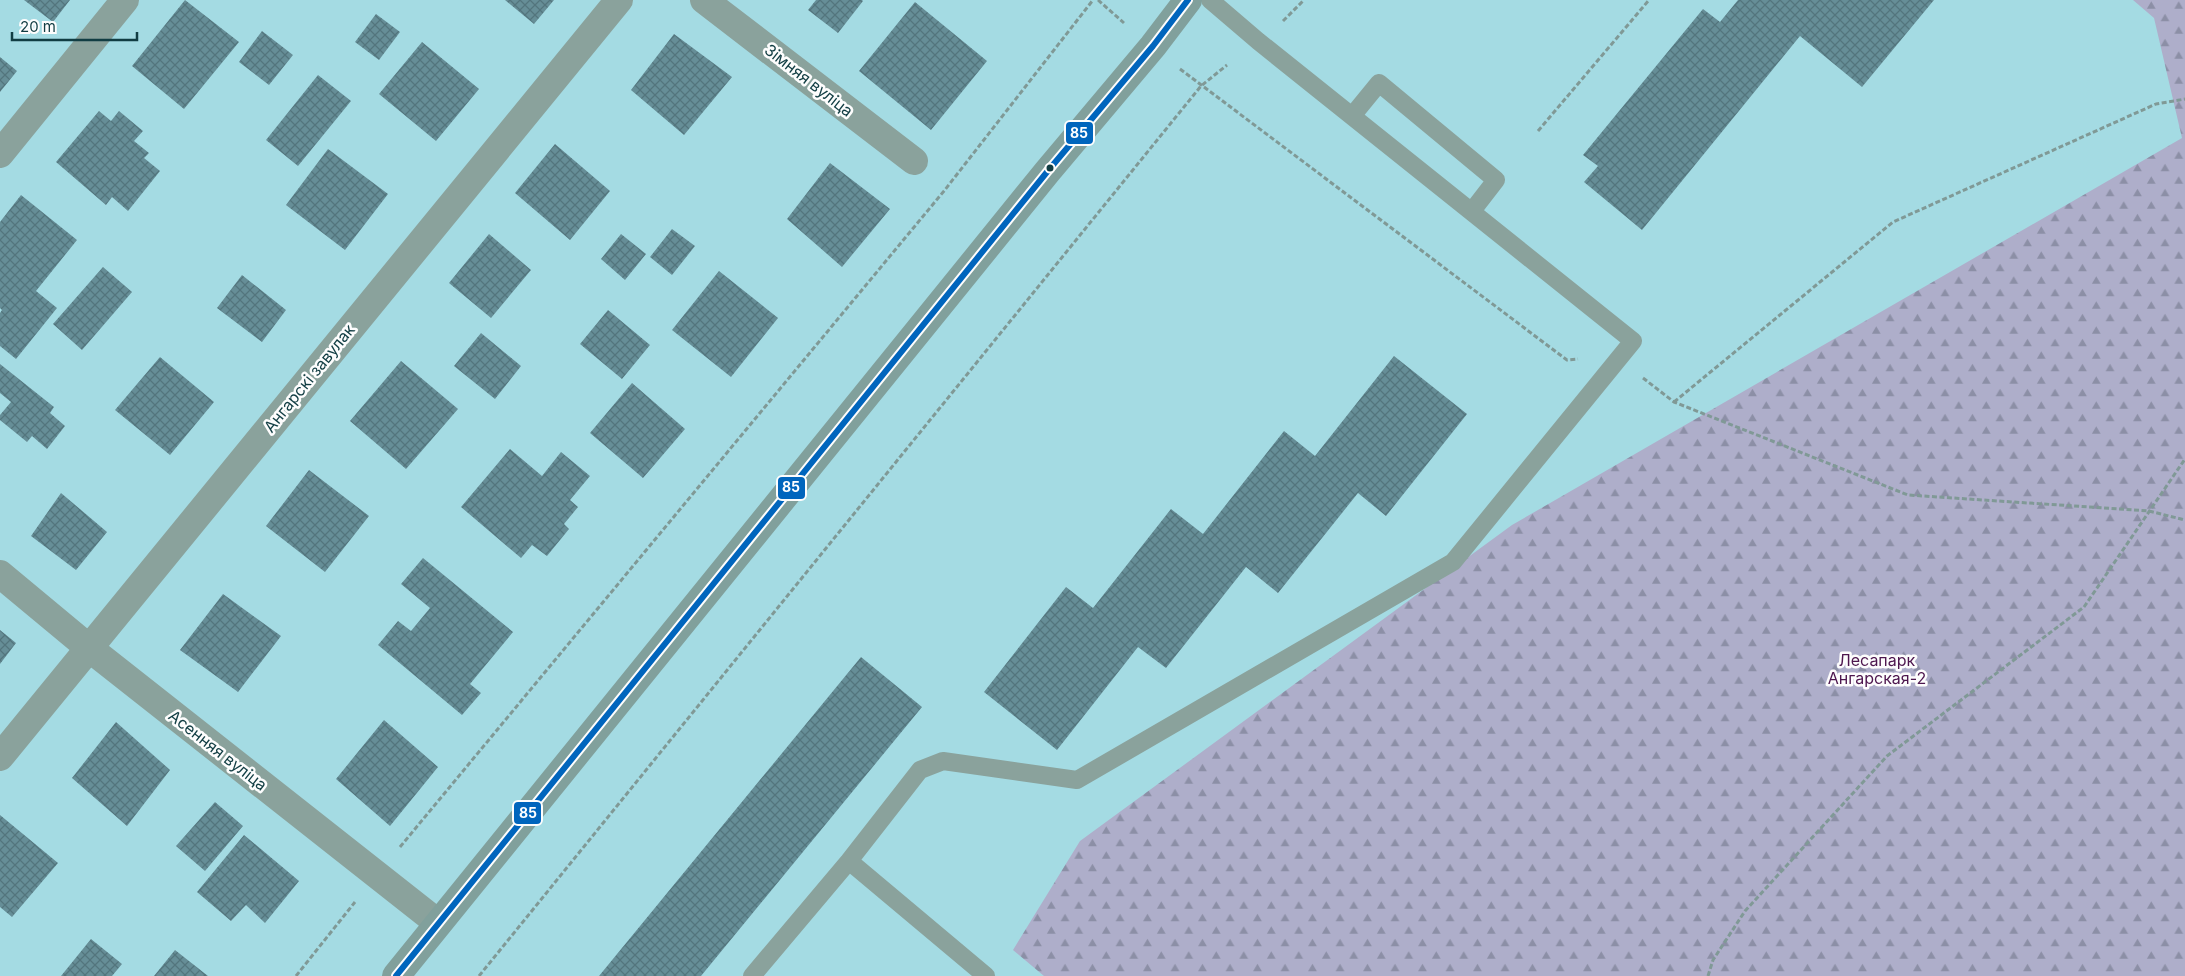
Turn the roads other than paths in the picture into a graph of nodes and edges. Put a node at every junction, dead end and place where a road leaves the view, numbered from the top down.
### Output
1 (125, 0) edge
2 (619, 0) edge
3 (704, 0) edge
4 (1188, 0) edge
5 (1210, 0) edge
6 (1352, 116) junction
7 (0, 154) edge
8 (914, 161) dead end
9 (1472, 211) junction
10 (0, 574) edge
11 (89, 648) junction
12 (0, 756) edge
13 (849, 861) junction
14 (438, 923) junction
15 (396, 976) edge
16 (752, 976) edge
17 (986, 976) edge

1 - 7 street
2 - 11 street, Ангарскі завулак
3 - 8 street, Зімняя вуліца
4 - 14 main road
5 - 6 lane
6 - 9 lane
6 - 9 lane
9 - 13 lane
10 - 11 street, Асенняя вуліца
11 - 12 street, Ангарскі завулак
11 - 14 street, Асенняя вуліца
13 - 16 lane
13 - 17 lane
14 - 15 main road

